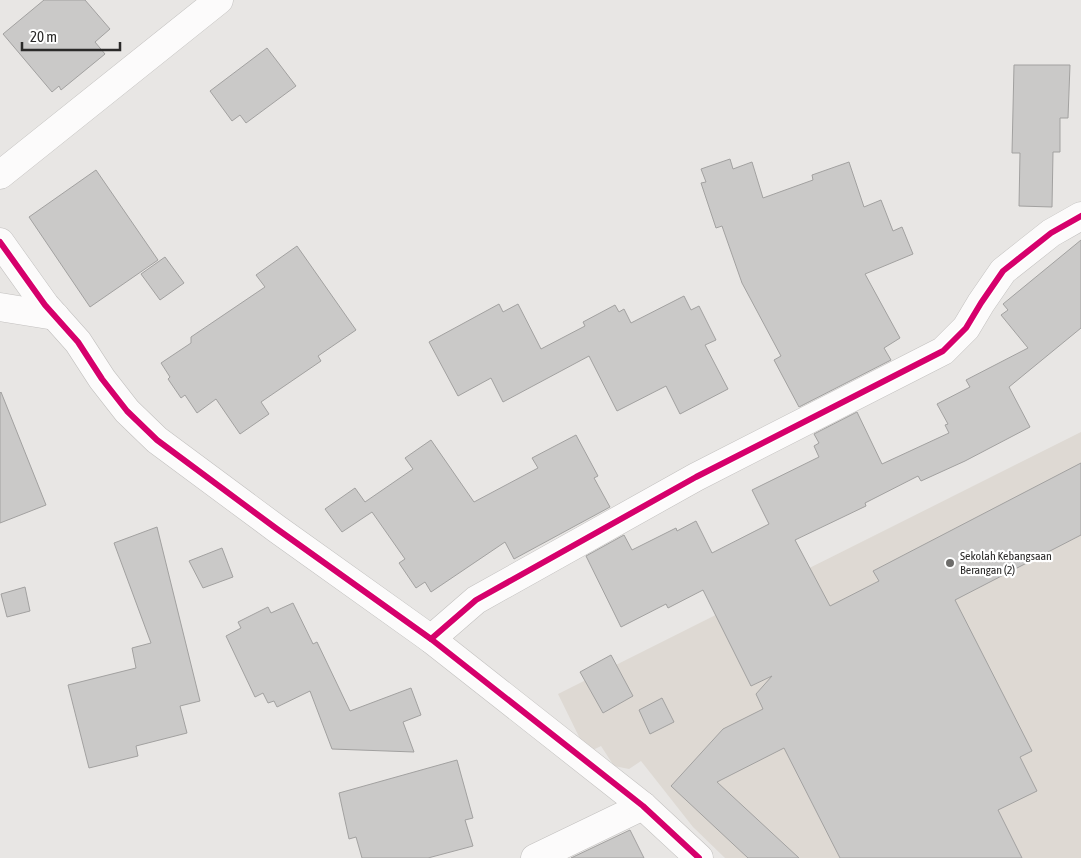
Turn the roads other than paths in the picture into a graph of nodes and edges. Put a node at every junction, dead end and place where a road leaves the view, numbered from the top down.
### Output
1 (219, 0) edge
2 (0, 175) edge
3 (1081, 216) edge
4 (0, 242) edge
5 (0, 307) edge
6 (55, 316) junction
7 (431, 638) junction
8 (643, 806) junction
9 (535, 858) edge
10 (699, 858) edge

1 - 2 street
3 - 7 street
4 - 6 street
5 - 6 street
6 - 7 street
7 - 8 street
8 - 9 street
8 - 10 street

